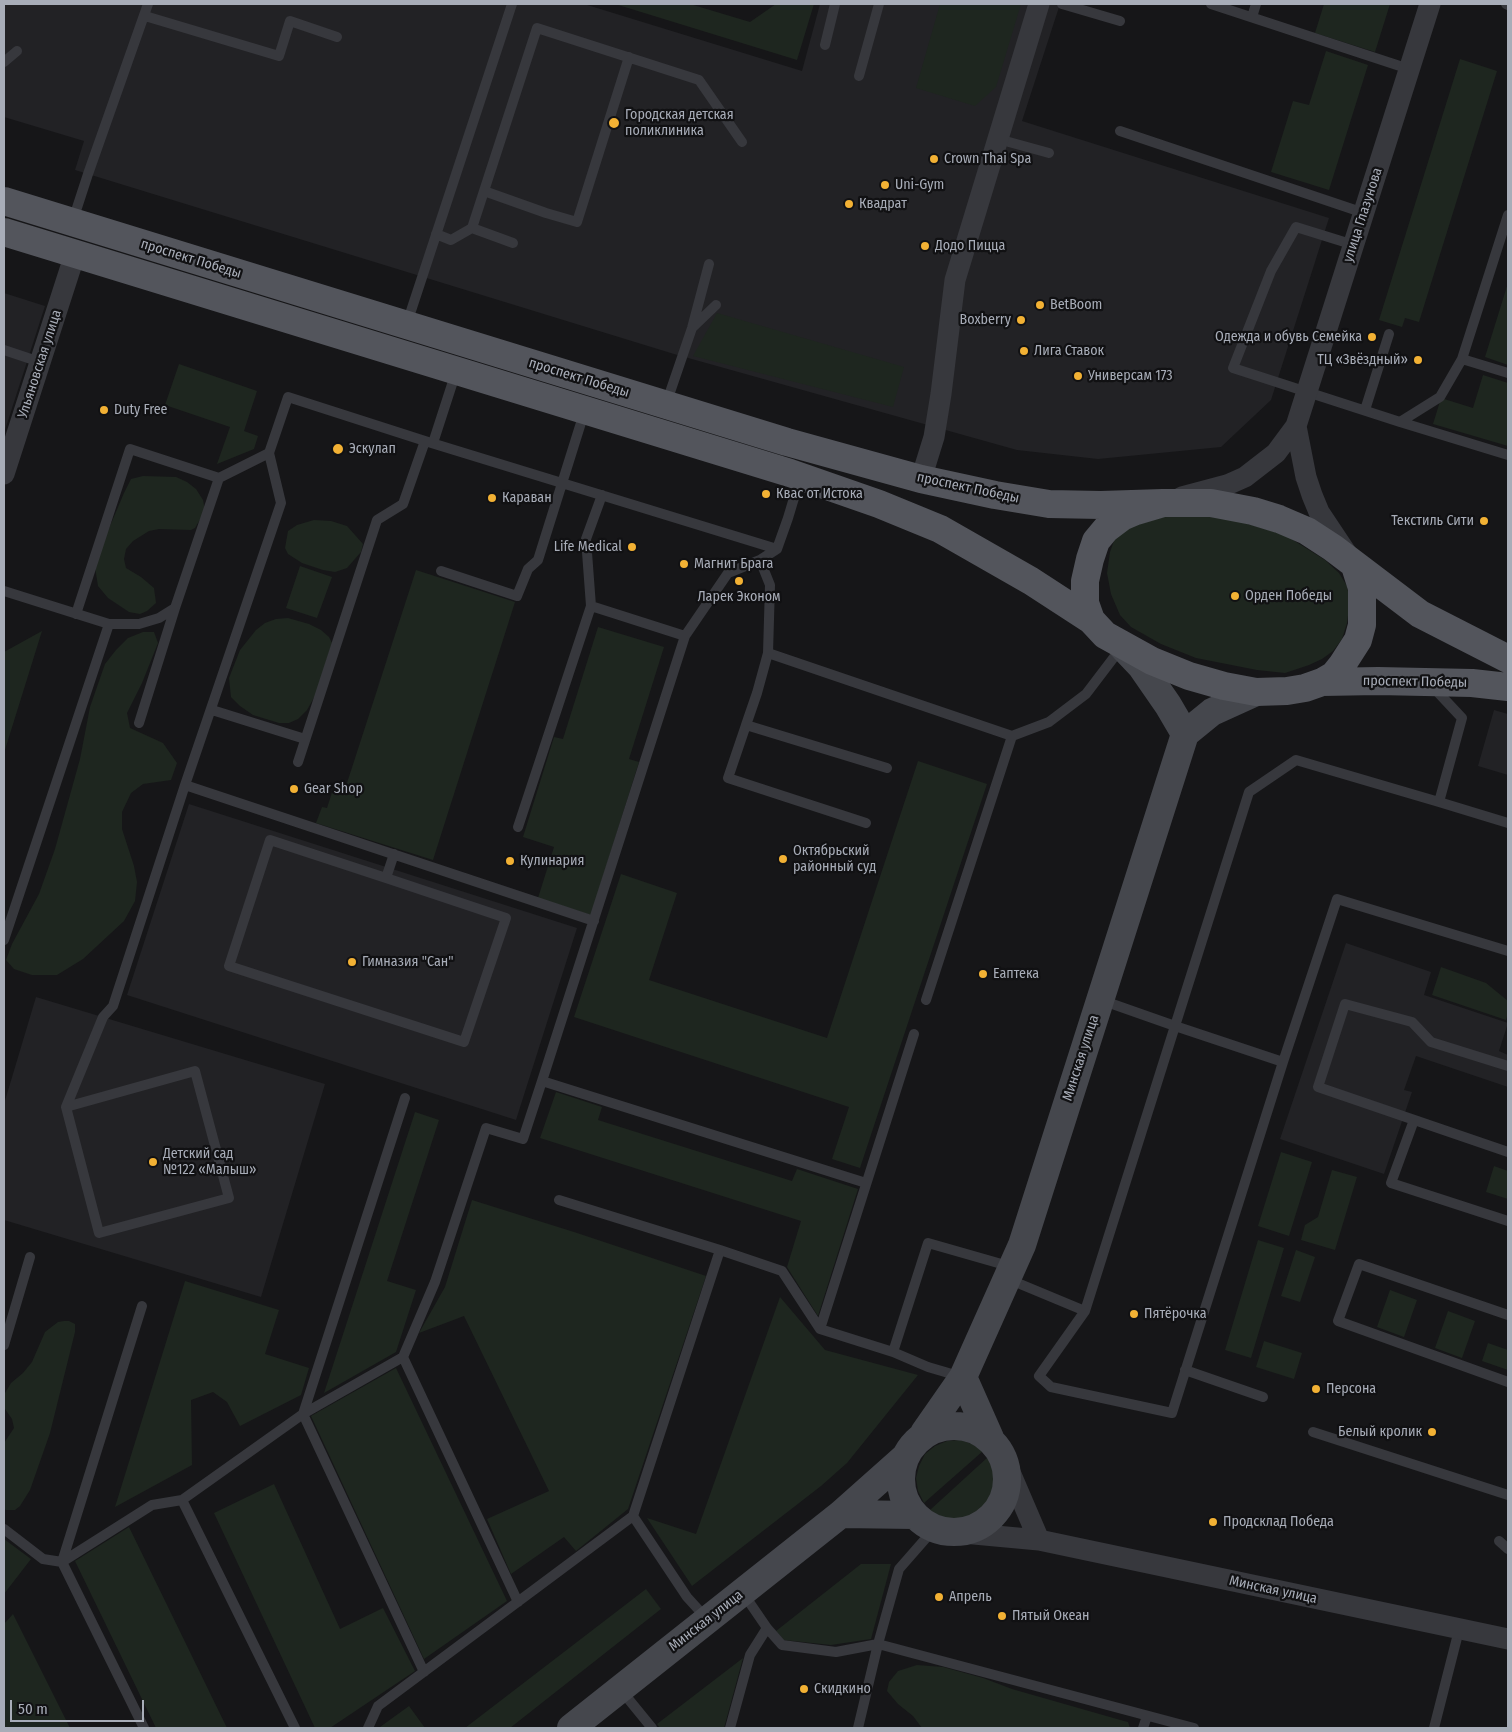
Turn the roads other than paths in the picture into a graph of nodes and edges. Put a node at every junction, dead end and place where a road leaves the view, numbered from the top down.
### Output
1 (148, 4) edge
2 (512, 4) edge
3 (835, 4) edge
4 (879, 4) edge
5 (1039, 4) edge
6 (1062, 4) edge
7 (1211, 4) edge
8 (1256, 4) edge
9 (1430, 4) edge
10 (145, 16) junction
11 (1252, 17) junction
12 (1120, 21) dead end
13 (337, 37) dead end
14 (825, 45) dead end
15 (17, 51) dead end
16 (629, 57) junction
17 (4, 62) edge
18 (1409, 69) junction
19 (859, 76) dead end
20 (1120, 131) dead end
21 (998, 139) junction
22 (742, 142) dead end
23 (1049, 153) dead end
24 (484, 191) junction
25 (4, 201) edge
26 (1364, 213) junction
27 (1508, 215) edge
28 (72, 222) junction
29 (472, 228) junction
30 (4, 232) edge
31 (436, 234) junction
32 (513, 243) dead end
33 (1354, 245) junction
34 (75, 254) junction
35 (709, 264) dead end
36 (716, 305) dead end
37 (406, 325) junction
38 (692, 328) junction
39 (1389, 334) dead end
40 (4, 350) edge
41 (1462, 359) junction
42 (40, 362) junction
43 (456, 371) junction
44 (1508, 373) edge
45 (1307, 392) junction
46 (666, 405) junction
47 (585, 410) junction
48 (1365, 410) junction
49 (1400, 422) junction
50 (1296, 426) junction
51 (429, 442) junction
52 (269, 453) junction
53 (1508, 455) edge
54 (4, 472) edge
55 (800, 477) junction
56 (219, 478) junction
57 (921, 479) junction
58 (563, 483) junction
59 (602, 495) junction
60 (1163, 503) junction
61 (777, 549) junction
62 (760, 560) junction
63 (1355, 566) junction
64 (442, 570) dead end
65 (4, 591) edge
66 (591, 606) junction
67 (175, 608) junction
68 (76, 614) junction
69 (1091, 620) junction
70 (109, 624) junction
71 (685, 636) junction
72 (1122, 646) junction
73 (768, 653) junction
74 (1508, 659) edge
75 (1322, 682) junction
76 (1428, 682) junction
77 (1508, 686) edge
78 (1256, 692) junction
79 (212, 710) junction
80 (139, 724) dead end
81 (746, 725) junction
82 (1184, 734) junction
83 (1012, 736) junction
84 (305, 739) junction
85 (298, 762) dead end
86 (887, 768) dead end
87 (185, 786) junction
88 (1439, 802) junction
89 (866, 823) dead end
90 (1508, 823) edge
91 (518, 827) dead end
92 (394, 854) junction
93 (386, 878) junction
94 (594, 921) junction
95 (4, 940) edge
96 (1508, 951) edge
97 (926, 1000) dead end
98 (1100, 1000) junction
99 (1174, 1026) junction
100 (914, 1034) dead end
101 (1283, 1062) junction
102 (1508, 1066) edge
103 (542, 1081) junction
104 (405, 1098) dead end
105 (66, 1107) junction
106 (1414, 1120) junction
107 (1508, 1152) edge
108 (866, 1183) junction
109 (559, 1200) dead end
110 (1508, 1221) edge
111 (720, 1250) junction
112 (30, 1256) dead end
113 (1011, 1273) junction
114 (142, 1306) dead end
115 (1084, 1311) junction
116 (1508, 1315) edge
117 (820, 1329) junction
118 (4, 1345) edge
119 (893, 1352) junction
120 (403, 1357) junction
121 (1185, 1370) junction
122 (963, 1377) junction
123 (1508, 1382) edge
124 (1263, 1397) dead end
125 (303, 1414) junction
126 (1313, 1432) dead end
127 (924, 1433) junction
128 (990, 1438) junction
129 (904, 1458) junction
130 (1006, 1464) junction
131 (1508, 1496) edge
132 (182, 1500) junction
133 (841, 1514) junction
134 (633, 1516) junction
135 (924, 1522) junction
136 (4, 1529) edge
137 (963, 1532) junction
138 (1039, 1540) junction
139 (1499, 1541) dead end
140 (1508, 1548) edge
141 (62, 1562) junction
142 (743, 1592) junction
143 (518, 1602) junction
144 (708, 1620) junction
145 (767, 1628) junction
146 (1459, 1630) junction
147 (1508, 1639) edge
148 (878, 1644) junction
149 (424, 1672) junction
150 (620, 1689) junction
151 (1147, 1716) junction
152 (144, 1728) edge
153 (295, 1728) edge
154 (368, 1728) edge
155 (571, 1728) edge
156 (652, 1728) edge
157 (730, 1728) edge
158 (858, 1728) edge
159 (1143, 1728) edge
160 (1194, 1728) edge
161 (1434, 1728) edge

1 - 10 lane
2 - 31 lane
3 - 14 lane
4 - 19 lane
5 - 21 street
6 - 12 lane
7 - 11 lane
8 - 11 lane
9 - 18 street, улица Глазунова
10 - 13 lane
10 - 28 lane
11 - 18 lane
15 - 17 lane
16 - 22 lane
16 - 24 lane
16 - 24 lane
18 - 26 street, улица Глазунова
20 - 26 lane
21 - 23 lane
21 - 57 street
24 - 29 lane
25 - 28 main road, проспект Победы
26 - 33 street, улица Глазунова
27 - 41 lane
28 - 37 main road, проспект Победы
29 - 31 lane
29 - 32 lane
30 - 34 main road
31 - 37 lane
33 - 45 street, улица Глазунова
33 - 45 lane
34 - 42 street, Ульяновская улица
34 - 43 main road
35 - 38 lane
36 - 38 lane
37 - 46 main road, проспект Победы
38 - 46 lane
39 - 48 lane
40 - 42 lane
41 - 44 lane
41 - 49 lane
42 - 54 street, Ульяновская улица
43 - 47 main road
43 - 51 lane
45 - 48 lane
45 - 50 street, улица Глазунова
46 - 57 main road, проспект Победы
47 - 55 main road
47 - 58 lane
48 - 49 lane
49 - 53 lane
50 - 60 street, улица Глазунова
50 - 63 street, улица Глазунова
51 - 52 lane
51 - 58 lane
51 - 84 lane
52 - 56 lane
52 - 79 lane
55 - 61 lane
55 - 69 main road
56 - 67 lane
56 - 68 lane
57 - 60 main road, проспект Победы
58 - 59 lane
58 - 64 lane
59 - 61 lane
59 - 66 lane
60 - 63 main road
60 - 69 main road
61 - 62 lane
62 - 71 lane
62 - 73 lane
63 - 74 main road
63 - 75 main road
65 - 68 lane
66 - 71 lane
66 - 91 lane
67 - 70 lane
67 - 80 lane
68 - 70 lane
69 - 72 main road
70 - 95 lane
71 - 94 lane
72 - 78 main road
72 - 82 main road
72 - 83 lane
73 - 81 lane
73 - 83 lane
75 - 76 main road, проспект Победы
75 - 78 main road
76 - 77 main road, проспект Победы
76 - 88 lane
78 - 82 main road
79 - 84 lane
79 - 87 lane
81 - 86 lane
81 - 89 lane
82 - 98 main road, Минская улица
83 - 97 lane
84 - 85 lane
87 - 92 lane
87 - 105 lane
88 - 90 lane
88 - 99 lane
92 - 93 lane
92 - 94 lane
93 - 93 lane
94 - 103 lane
96 - 101 lane
98 - 99 lane
98 - 113 main road, Минская улица
99 - 101 lane
99 - 115 lane
100 - 108 lane
101 - 121 lane
102 - 106 lane
103 - 108 lane
103 - 120 lane
104 - 125 lane
105 - 105 lane
106 - 107 lane
106 - 110 lane
108 - 117 lane
109 - 111 lane
111 - 117 lane
111 - 134 lane
112 - 118 lane
113 - 115 lane
113 - 119 lane
113 - 122 main road, Минская улица
114 - 141 lane
115 - 121 lane
116 - 123 lane
117 - 119 lane
119 - 122 lane
120 - 125 lane
120 - 143 lane
121 - 124 lane
122 - 127 main road, Минская улица
122 - 128 main road
125 - 132 lane
125 - 149 lane
126 - 131 lane
127 - 128 main road
127 - 129 main road
128 - 130 main road
129 - 133 main road, Минская улица
129 - 135 main road
130 - 137 main road
130 - 138 street
132 - 141 lane
132 - 153 lane
133 - 135 main road
133 - 142 main road, Минская улица
134 - 143 lane
134 - 144 lane
135 - 137 main road
135 - 148 lane
136 - 141 lane
137 - 138 street, Минская улица
138 - 146 street, Минская улица
139 - 140 lane
141 - 152 lane
142 - 144 main road, Минская улица
142 - 145 lane
143 - 149 lane
144 - 150 main road, Минская улица
145 - 148 lane
145 - 157 lane
146 - 147 street, Минская улица
146 - 161 lane
148 - 151 lane
148 - 158 lane
149 - 154 lane
150 - 155 main road, Минская улица
150 - 156 lane
151 - 159 lane
151 - 160 lane

